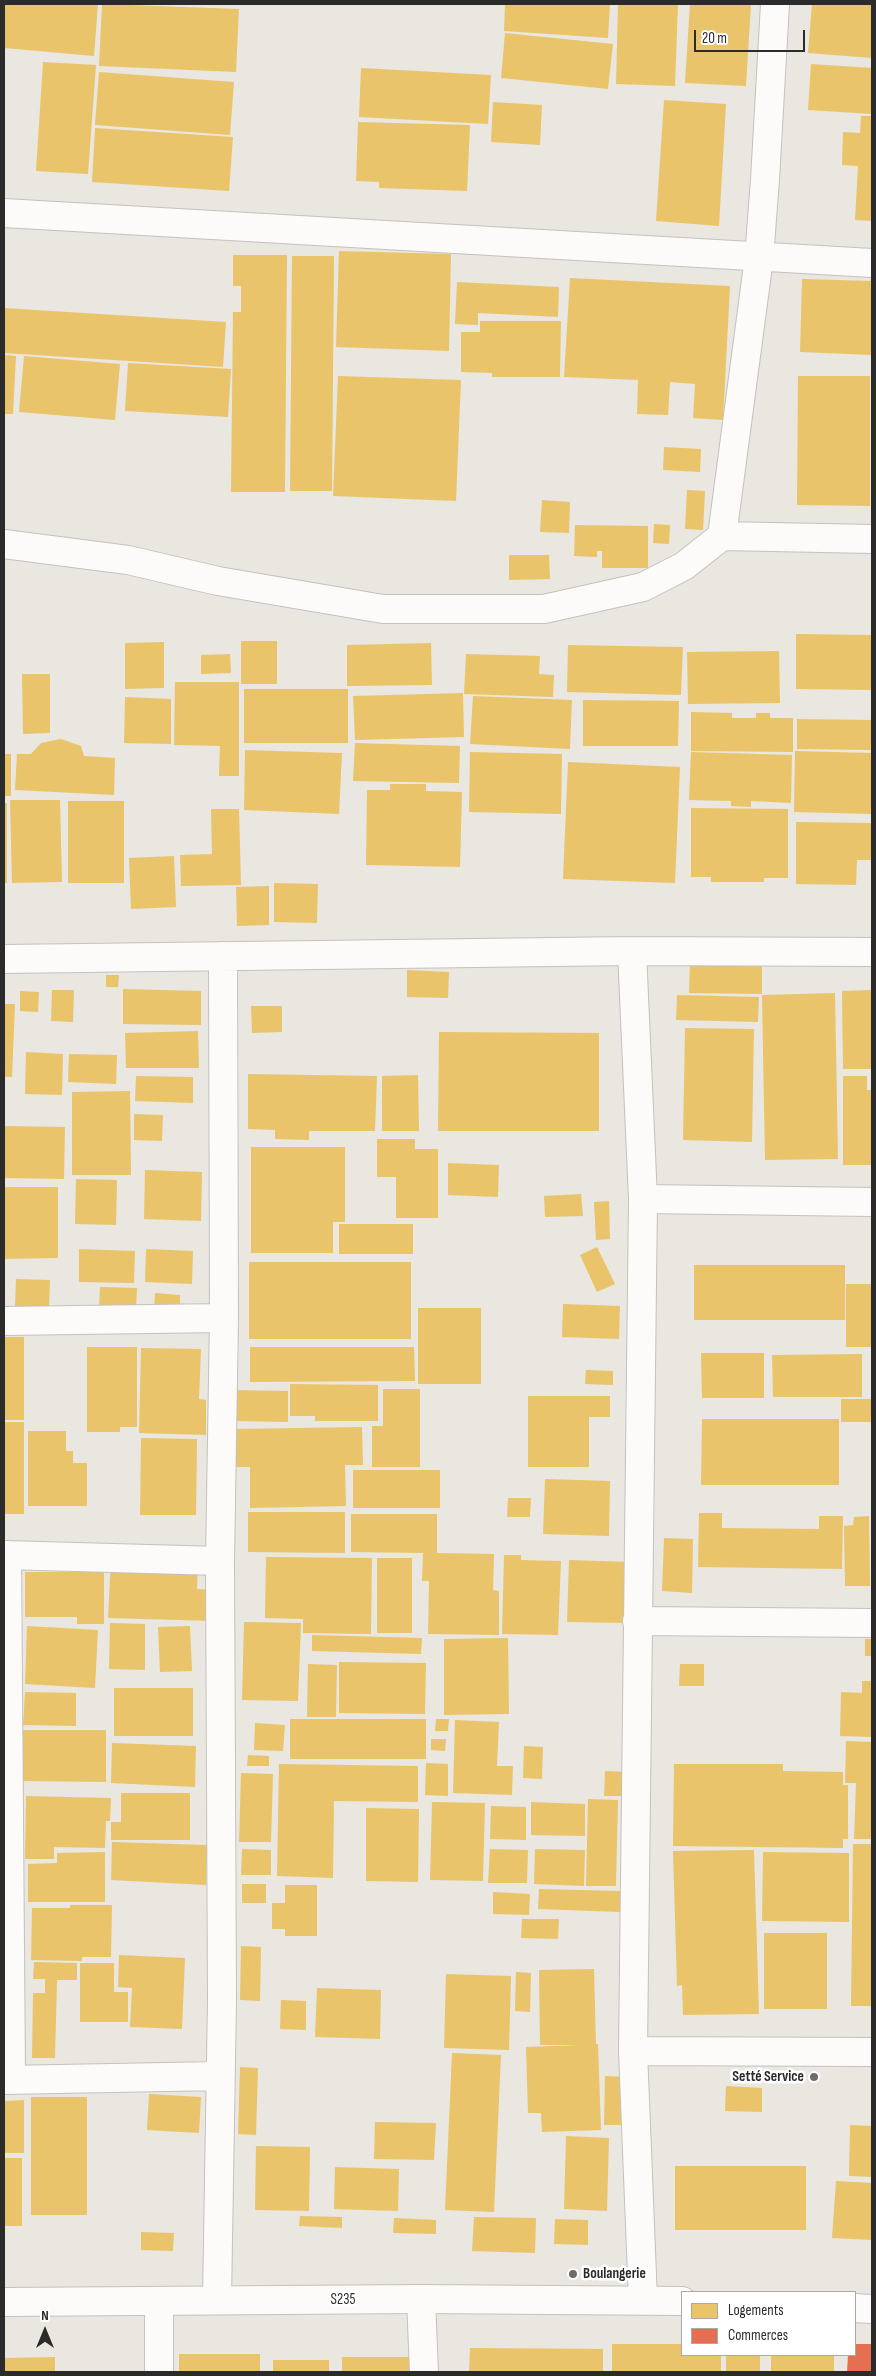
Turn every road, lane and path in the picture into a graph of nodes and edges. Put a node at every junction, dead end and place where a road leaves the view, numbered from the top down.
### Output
1 (775, 4) edge
2 (4, 213) edge
3 (759, 258) junction
4 (872, 263) edge
5 (722, 536) junction
6 (872, 538) edge
7 (4, 544) edge
8 (632, 951) junction
9 (872, 952) edge
10 (223, 956) junction
11 (4, 959) edge
12 (643, 1199) junction
13 (872, 1202) edge
14 (224, 1318) junction
15 (4, 1321) edge
16 (5, 1555) edge
17 (220, 1561) junction
18 (637, 1621) junction
19 (872, 1624) edge
20 (633, 2051) junction
21 (872, 2052) edge
22 (220, 2076) junction
23 (7, 2080) edge
24 (421, 2299) junction
25 (217, 2300) junction
26 (643, 2300) junction
27 (4, 2302) edge
28 (159, 2302) junction
29 (681, 2302) edge
30 (856, 2308) edge
31 (872, 2309) edge
32 (158, 2372) edge
33 (424, 2372) edge

1 - 3 street
2 - 3 street
3 - 4 street
3 - 5 street
5 - 6 street
5 - 7 street
8 - 9 street
8 - 10 street
8 - 12 street
10 - 11 street
10 - 14 street
12 - 13 street
12 - 18 street
14 - 15 street
14 - 17 street
16 - 17 street
16 - 23 street
17 - 22 street
18 - 19 street
18 - 20 street
20 - 21 street
20 - 26 street
22 - 23 street
22 - 25 street
24 - 25 street, S235
24 - 26 street, S235
24 - 33 street
25 - 28 street, S235
26 - 29 street, S235
27 - 28 street, S235
28 - 32 street
30 - 31 street

